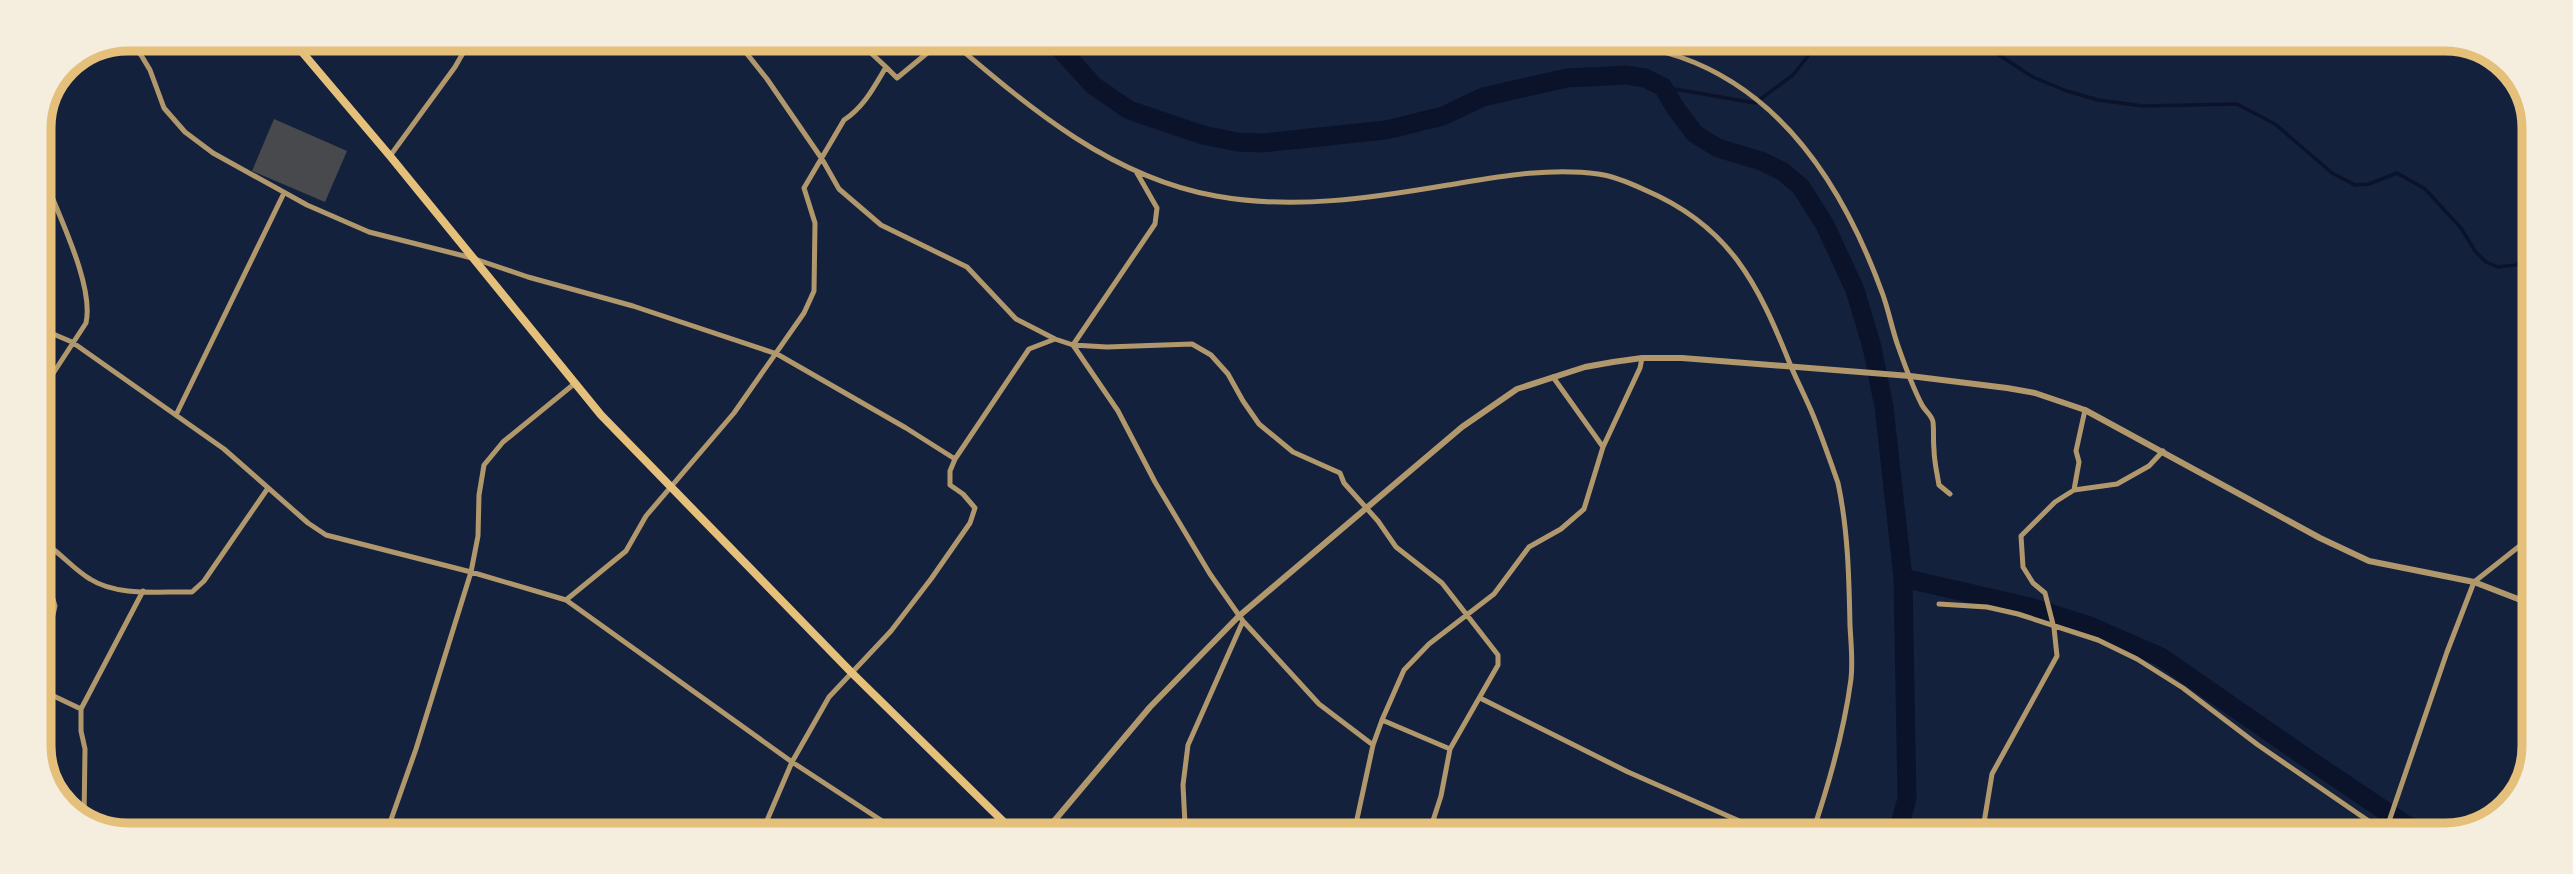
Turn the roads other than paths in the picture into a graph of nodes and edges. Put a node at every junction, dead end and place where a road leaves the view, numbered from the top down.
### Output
1 (137, 51) edge
2 (301, 51) edge
3 (464, 51) edge
4 (745, 51) edge
5 (869, 51) edge
6 (930, 51) edge
7 (963, 51) edge
8 (1652, 51) edge
9 (887, 67) junction
10 (390, 156) junction
11 (822, 159) junction
12 (1137, 173) junction
13 (284, 193) junction
14 (51, 197) edge
15 (472, 258) junction
16 (51, 333) edge
17 (1055, 339) junction
18 (72, 342) junction
19 (1073, 345) junction
20 (777, 354) junction
21 (1642, 358) junction
22 (1791, 366) junction
23 (51, 376) edge
24 (1910, 376) junction
25 (1553, 377) junction
26 (574, 384) junction
27 (2085, 410) junction
28 (176, 415) junction
29 (1603, 447) junction
30 (2163, 451) junction
31 (955, 459) junction
32 (268, 488) junction
33 (672, 488) junction
34 (2074, 490) junction
35 (1950, 494) dead end
36 (1366, 509) junction
37 (2522, 545) edge
38 (51, 546) edge
39 (471, 572) junction
40 (2474, 582) junction
41 (144, 591) junction
42 (51, 593) edge
43 (566, 600) junction
44 (2522, 601) edge
45 (1939, 604) dead end
46 (1468, 616) junction
47 (1241, 619) junction
48 (51, 624) edge
49 (2054, 628) junction
50 (851, 672) junction
51 (51, 695) edge
52 (1480, 698) junction
53 (81, 709) junction
54 (1382, 720) junction
55 (1373, 745) junction
56 (1450, 749) junction
57 (792, 762) junction
58 (84, 809) edge
59 (390, 823) edge
60 (766, 823) edge
61 (885, 823) edge
62 (1005, 823) edge
63 (1052, 823) edge
64 (1185, 823) edge
65 (1356, 823) edge
66 (1432, 823) edge
67 (1744, 823) edge
68 (1815, 823) edge
69 (1984, 823) edge
70 (2369, 823) edge
71 (2390, 823) edge

1 - 13 street
2 - 10 main road
3 - 10 street
4 - 11 street
5 - 9 street
6 - 9 street
7 - 12 street
8 - 24 street
9 - 11 street
10 - 15 main road
11 - 17 street
11 - 20 street
12 - 19 street
12 - 22 street
13 - 15 street
13 - 28 street
14 - 18 street
15 - 20 street
15 - 26 main road
16 - 18 street
17 - 19 street
17 - 31 street
18 - 23 street
18 - 28 street
19 - 36 street
19 - 47 street
20 - 31 street
20 - 33 street
21 - 22 street
21 - 25 street
21 - 29 street
22 - 24 street
22 - 68 street
24 - 27 street
24 - 35 street
25 - 29 street
25 - 36 street
26 - 33 main road
26 - 39 street
27 - 30 street
27 - 34 street
28 - 32 street
29 - 46 street
30 - 34 street
30 - 40 street
31 - 50 street
32 - 39 street
32 - 41 street
33 - 43 street
33 - 50 main road
34 - 49 street
36 - 46 street
36 - 47 street
37 - 40 street
38 - 41 street
39 - 43 street
39 - 59 street
40 - 44 street
40 - 71 street
41 - 53 street
42 - 48 street
43 - 57 street
45 - 49 street
46 - 52 street
46 - 54 street
47 - 55 street
47 - 63 street
47 - 64 street
49 - 69 street
49 - 70 street
50 - 57 street
50 - 62 main road
51 - 53 street
52 - 56 street
52 - 67 street
53 - 58 street
54 - 55 street
54 - 56 street
55 - 65 street
56 - 66 street
57 - 60 street
57 - 61 street

